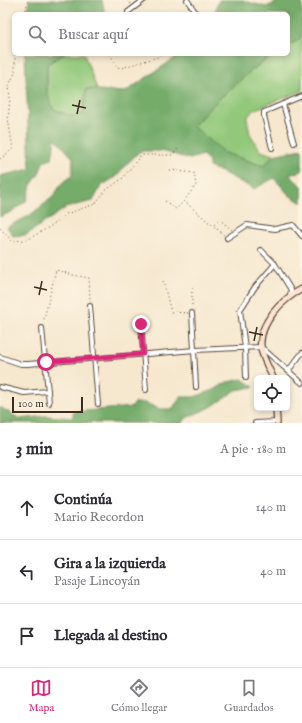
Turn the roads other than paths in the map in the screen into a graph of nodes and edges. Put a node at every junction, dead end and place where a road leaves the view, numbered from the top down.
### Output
1 (144, 0) edge
2 (187, 0) edge
3 (128, 12) dead end
4 (195, 12) edge
5 (302, 96) edge
6 (283, 104) junction
7 (294, 143) dead end
8 (272, 148) dead end
9 (302, 236) edge
10 (227, 238) road end
11 (261, 250) dead end
12 (275, 264) junction
13 (302, 289) edge
14 (290, 296) junction
15 (90, 306) road end
16 (192, 313) road end
17 (141, 324) dead end
18 (42, 328) road end
19 (261, 347) junction
20 (245, 348) junction
21 (194, 350) junction
22 (302, 353) edge
23 (143, 354) junction
24 (0, 357) edge
25 (94, 358) junction
26 (46, 362) junction
27 (288, 371) junction
28 (272, 375) edge
29 (246, 378) dead end
30 (302, 382) edge
31 (196, 386) dead end
32 (0, 387) edge
33 (146, 390) dead end
34 (48, 391) junction
35 (49, 403) dead end
36 (98, 404) dead end
37 (276, 411) edge
38 (255, 423) edge
39 (277, 423) edge

1 - 3 street
2 - 4 street
5 - 6 street
6 - 7 street
6 - 8 street
9 - 10 street
11 - 12 street
12 - 14 street
12 - 20 street
13 - 14 street
14 - 19 street
15 - 25 street
16 - 21 street
17 - 23 street
18 - 26 street
19 - 20 street
19 - 27 street
19 - 28 street
20 - 21 street
20 - 29 street
21 - 23 street
21 - 31 street
22 - 27 street
23 - 25 street
23 - 33 street
24 - 26 street
25 - 26 street
25 - 36 street
26 - 34 street
27 - 30 street
32 - 34 street
34 - 35 street
37 - 39 street
38 - 39 street

